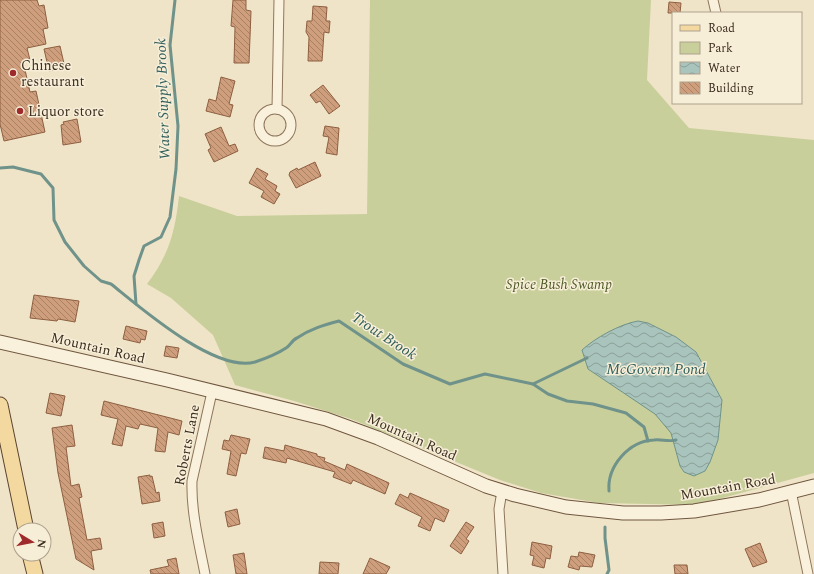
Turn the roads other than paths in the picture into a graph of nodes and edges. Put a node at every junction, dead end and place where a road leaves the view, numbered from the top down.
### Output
1 (279, 0) edge
2 (713, 0) edge
3 (716, 12) edge
4 (277, 109) dead end
5 (0, 342) edge
6 (212, 392) junction
7 (0, 405) edge
8 (814, 486) edge
9 (502, 491) junction
10 (791, 491) junction
11 (24, 522) edge
12 (32, 562) edge
13 (35, 574) edge
14 (205, 574) edge
15 (503, 574) edge
16 (808, 574) edge

1 - 4 street
2 - 3 street
5 - 6 main road, Mountain Road
6 - 9 main road, Mountain Road
6 - 14 street, Roberts Lane
7 - 11 main road
8 - 10 main road, Mountain Road
9 - 10 main road, Mountain Road
9 - 15 street
10 - 16 street
12 - 13 main road

